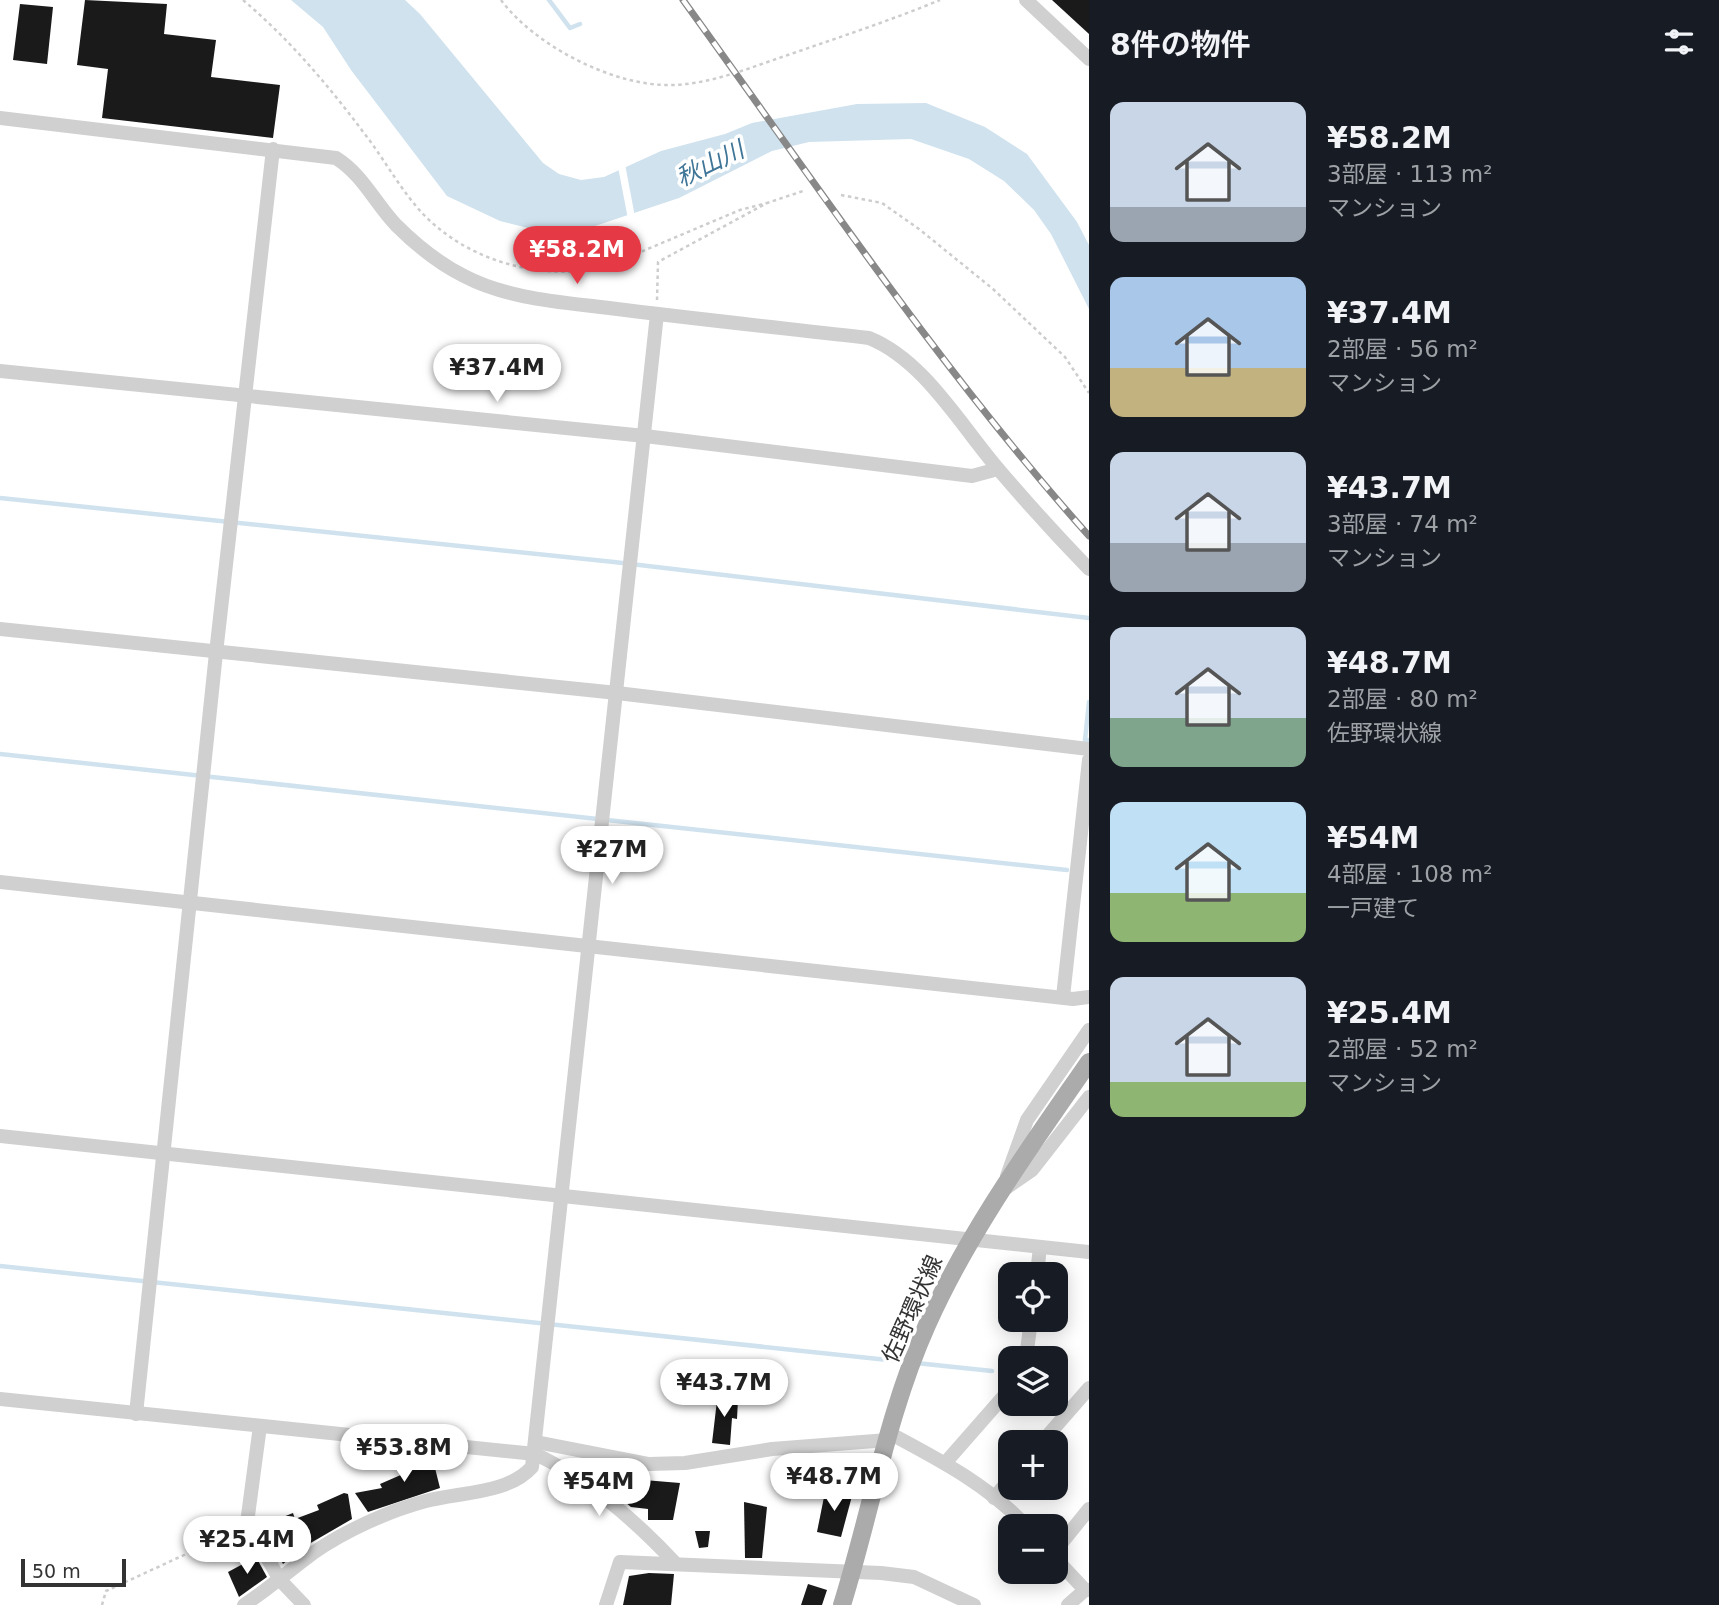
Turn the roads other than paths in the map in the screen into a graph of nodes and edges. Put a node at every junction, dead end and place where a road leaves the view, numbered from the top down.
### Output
1 (1026, 0) edge
2 (1089, 59) edge
3 (0, 118) edge
4 (273, 149) junction
5 (657, 314) junction
6 (0, 371) edge
7 (246, 395) junction
8 (645, 436) junction
9 (998, 469) junction
10 (1089, 569) edge
11 (0, 629) edge
12 (216, 653) junction
13 (617, 693) junction
14 (1089, 749) edge
15 (1089, 760) edge
16 (0, 882) edge
17 (190, 902) junction
18 (588, 944) junction
19 (1063, 997) junction
20 (1089, 997) edge
21 (1089, 1030) edge
22 (1089, 1062) edge
23 (1089, 1097) edge
24 (0, 1136) edge
25 (164, 1153) junction
26 (1002, 1191) junction
27 (562, 1196) junction
28 (970, 1240) junction
29 (1040, 1247) junction
30 (1089, 1252) edge
31 (1038, 1262) edge
32 (1089, 1388) edge
33 (0, 1399) edge
34 (998, 1403) edge
35 (136, 1414) junction
36 (260, 1426) junction
37 (1052, 1430) edge
38 (888, 1437) junction
39 (536, 1448) junction
40 (946, 1462) junction
41 (998, 1493) edge
42 (994, 1498) junction
43 (1089, 1509) edge
44 (1012, 1514) edge
45 (1068, 1535) edge
46 (676, 1564) junction
47 (1068, 1571) edge
48 (852, 1573) junction
49 (280, 1580) junction
50 (1087, 1590) edge
51 (244, 1605) edge
52 (304, 1605) edge
53 (606, 1605) edge
54 (842, 1605) edge
55 (974, 1605) edge
56 (1068, 1605) edge

1 - 2 street
3 - 4 street
4 - 5 street
4 - 7 street
5 - 8 street
5 - 9 street
6 - 7 street
7 - 8 street
7 - 12 street
8 - 9 street
8 - 13 street
9 - 10 street
11 - 12 street
12 - 13 street
12 - 17 street
13 - 14 street
13 - 18 street
15 - 19 street
16 - 17 street
17 - 18 street
17 - 25 street
18 - 19 street
18 - 27 street
19 - 20 street
21 - 26 street
22 - 26 main road, 佐野環状線
23 - 26 street
24 - 25 street
25 - 27 street
25 - 35 street
26 - 28 main road, 佐野環状線
27 - 28 street
27 - 39 street
28 - 29 street
28 - 38 main road, 佐野環状線
29 - 30 street
29 - 31 street
32 - 37 street
33 - 35 street
34 - 40 street
35 - 36 street
36 - 39 street
36 - 49 street
38 - 39 street
38 - 40 street
38 - 48 main road, 佐野環状線
39 - 46 street
39 - 49 street
40 - 42 street
41 - 42 street
42 - 44 street
43 - 45 street
46 - 48 street
46 - 53 street
47 - 50 street
48 - 54 main road, 佐野環状線
48 - 55 street
49 - 51 street
49 - 52 street
50 - 56 street

